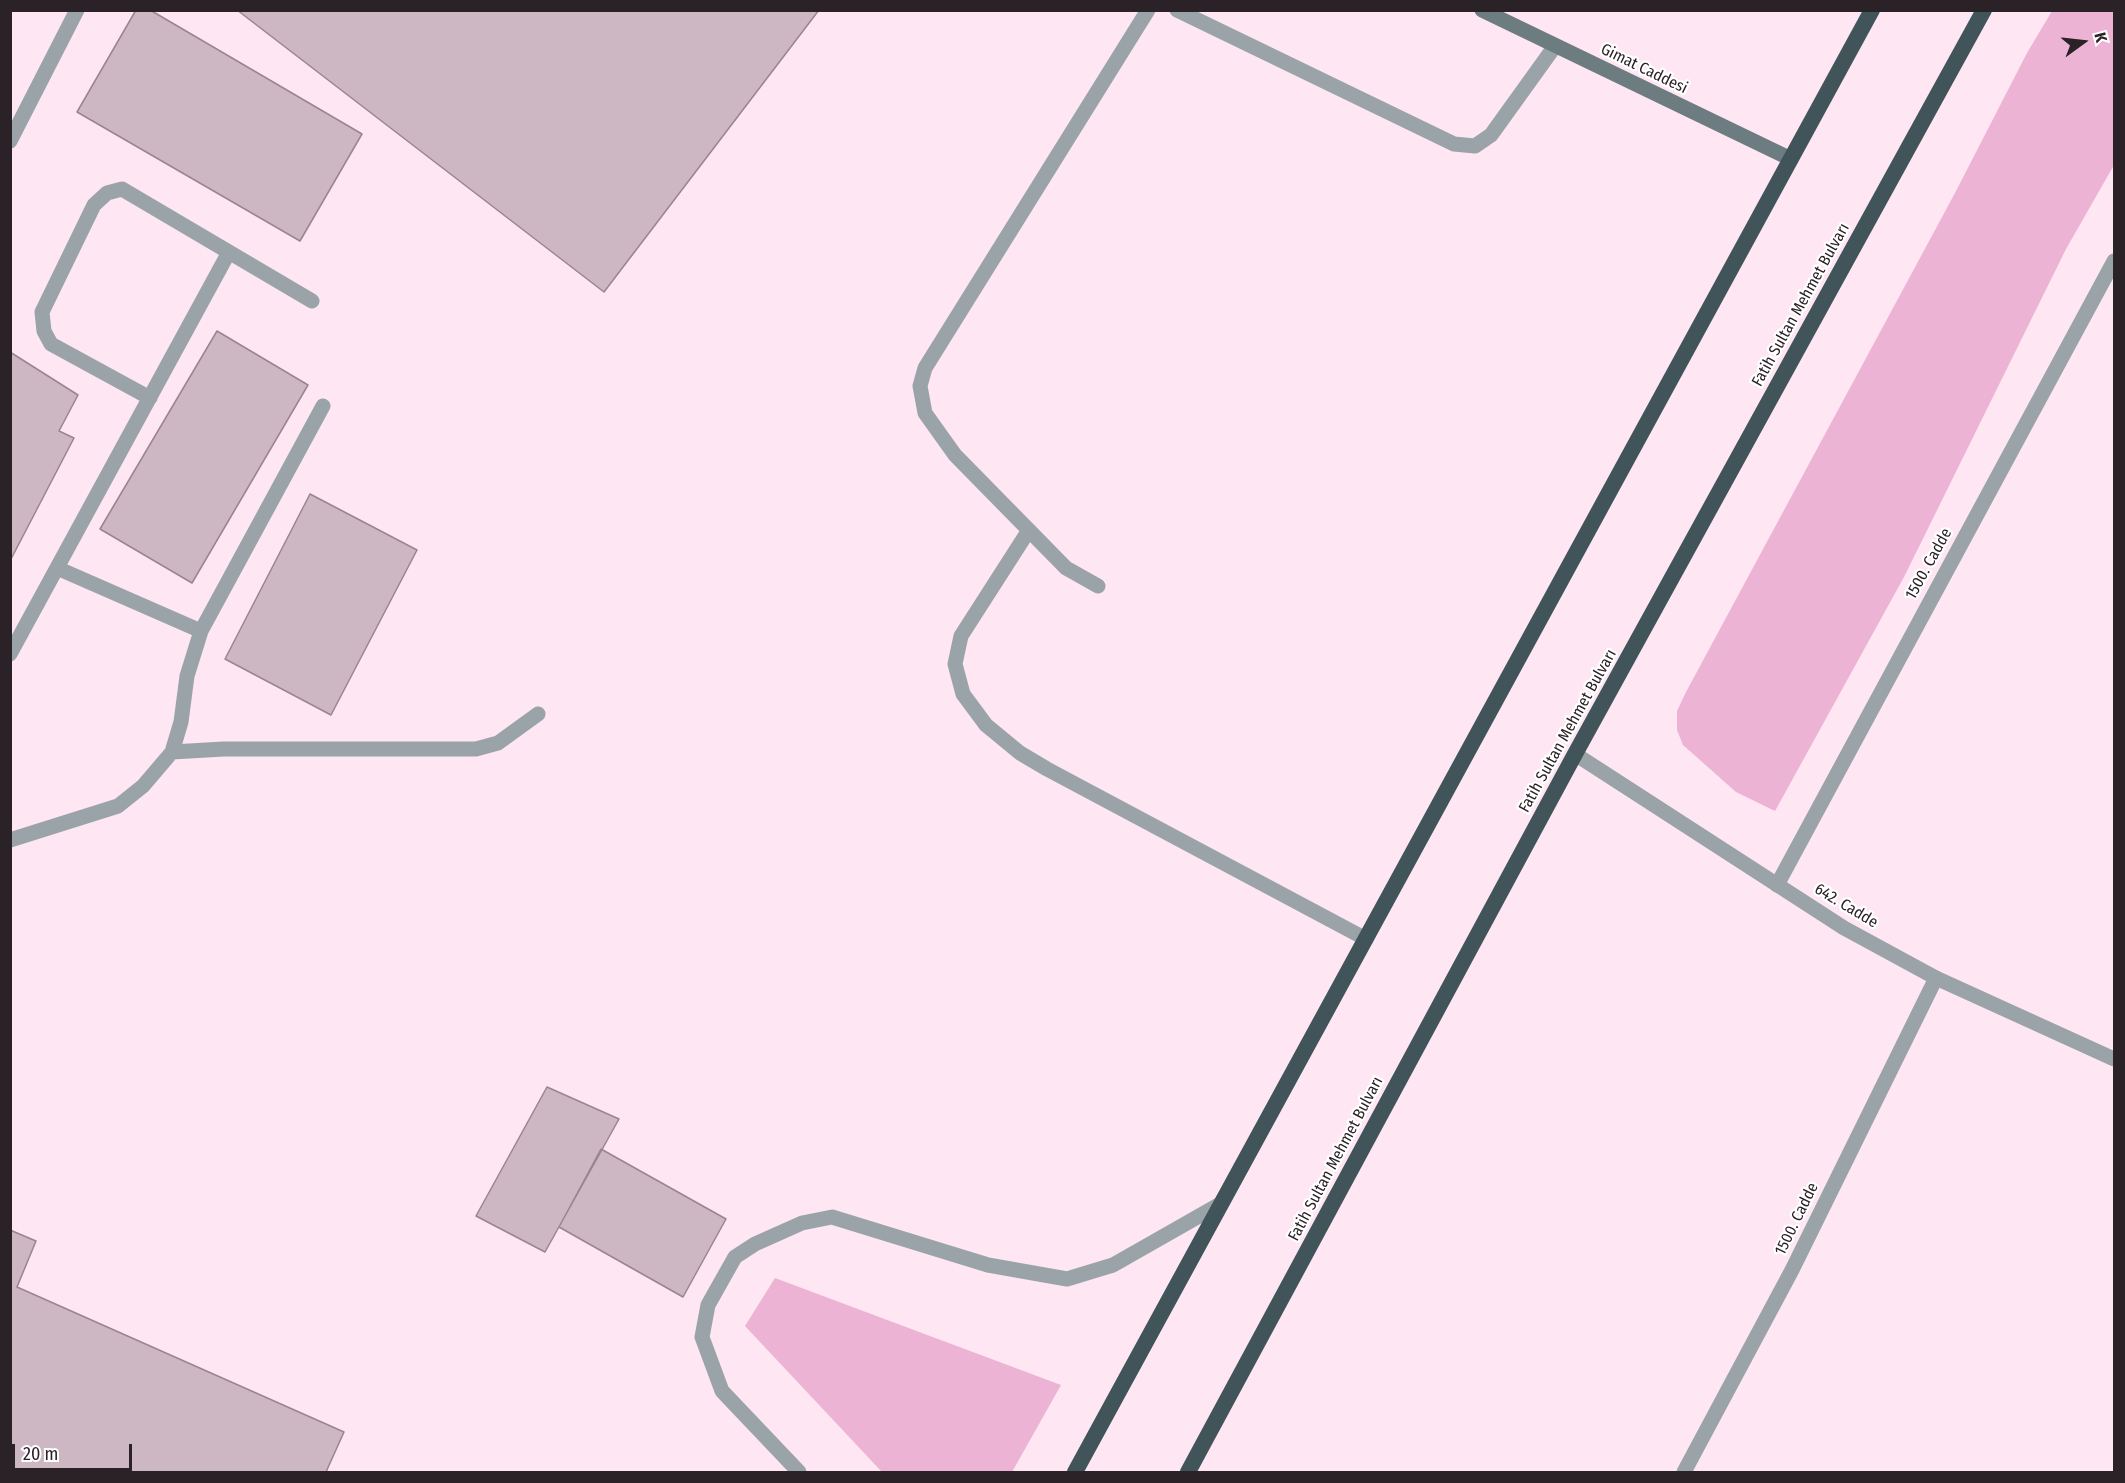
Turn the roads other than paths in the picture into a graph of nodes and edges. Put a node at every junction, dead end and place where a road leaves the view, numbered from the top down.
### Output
1 (77, 10) edge
2 (1148, 10) edge
3 (1177, 10) edge
4 (1482, 10) edge
5 (1872, 10) edge
6 (1984, 10) edge
7 (1555, 46) junction
8 (10, 141) edge
9 (1791, 159) junction
10 (230, 252) junction
11 (2115, 261) edge
12 (312, 301) dead end
13 (150, 398) junction
14 (323, 406) dead end
15 (1029, 530) junction
16 (57, 568) junction
17 (1098, 586) dead end
18 (201, 631) junction
19 (10, 654) edge
20 (538, 714) dead end
21 (172, 752) junction
22 (1575, 754) junction
23 (10, 840) edge
24 (1777, 885) junction
25 (1366, 939) junction
26 (1936, 978) junction
27 (2115, 1059) edge
28 (1222, 1203) junction
29 (799, 1473) edge
30 (1075, 1473) edge
31 (1188, 1473) edge
32 (1684, 1473) edge

1 - 8 street
2 - 15 street
3 - 7 street
4 - 7 main road, Gimat Caddesi
5 - 9 highway
6 - 22 highway, Fatih Sultan Mehmet Bulvarı
7 - 9 main road, Gimat Caddesi
9 - 25 highway
10 - 12 street
10 - 13 street
10 - 13 street
11 - 24 street, 1500. Cadde
13 - 16 street
14 - 18 street
15 - 17 street
15 - 25 street
16 - 18 street
16 - 19 street
18 - 21 street
20 - 21 street
21 - 23 street
22 - 24 street, 642. Cadde
22 - 31 highway, Fatih Sultan Mehmet Bulvarı
24 - 26 street, 642. Cadde
25 - 28 highway
26 - 27 street, 642. Cadde
26 - 32 street, 1500. Cadde
28 - 29 street
28 - 30 highway

